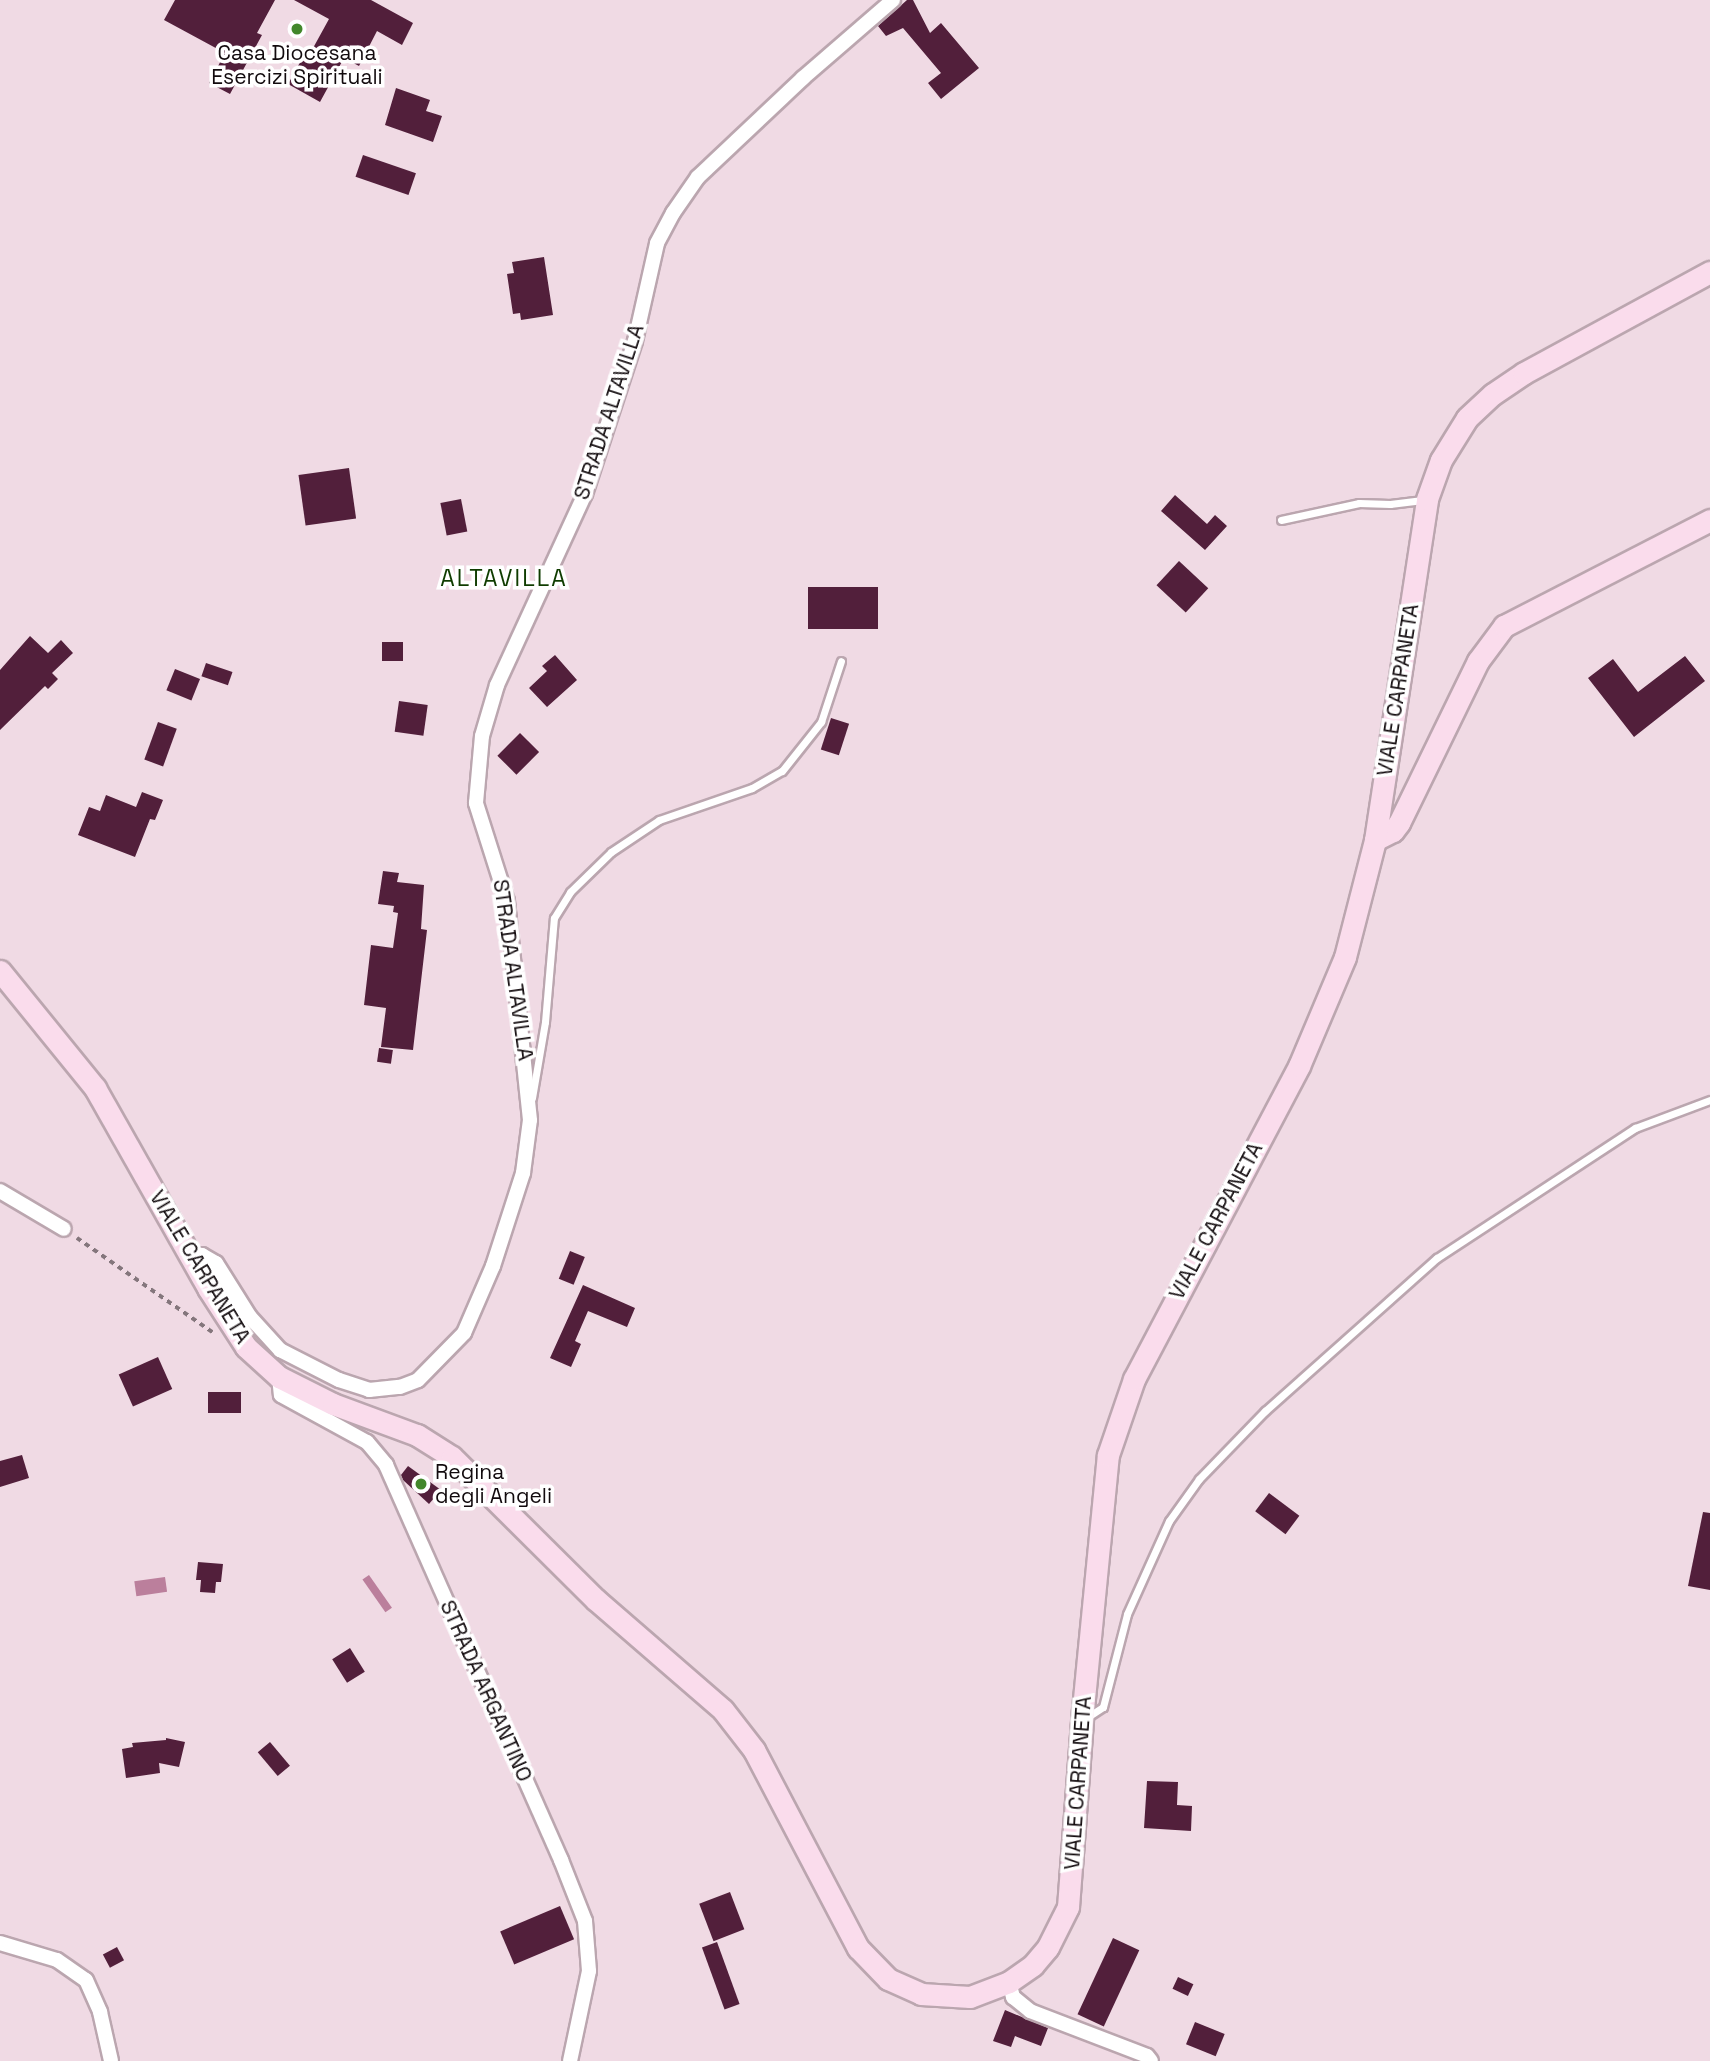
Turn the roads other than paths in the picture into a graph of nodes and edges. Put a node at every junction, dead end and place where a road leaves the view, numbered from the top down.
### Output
1 (893, 0) edge
2 (1710, 272) edge
3 (1427, 499) junction
4 (1281, 520) dead end
5 (1710, 520) edge
6 (841, 661) dead end
7 (1375, 840) junction
8 (0, 971) edge
9 (1710, 1100) edge
10 (529, 1108) junction
11 (0, 1191) edge
12 (64, 1229) road end
13 (189, 1255) junction
14 (279, 1377) junction
15 (1082, 1719) junction
16 (0, 1943) edge
17 (1009, 1982) junction
18 (111, 2061) edge
19 (570, 2061) edge
20 (1152, 2061) edge

1 - 10 street, STRADA ALTAVILLA
2 - 3 main road, VIALE CARPANETA
3 - 4 lane
3 - 7 main road, VIALE CARPANETA
5 - 7 main road
6 - 10 lane
7 - 15 main road, VIALE CARPANETA
8 - 13 main road, VIALE CARPANETA
9 - 15 lane
10 - 13 street, STRADA ALTAVILLA
11 - 12 street
13 - 14 main road, VIALE CARPANETA
14 - 17 main road, VIALE CARPANETA
14 - 19 street, STRADA ARGANTINO
15 - 17 main road, VIALE CARPANETA
16 - 18 street
17 - 20 street

